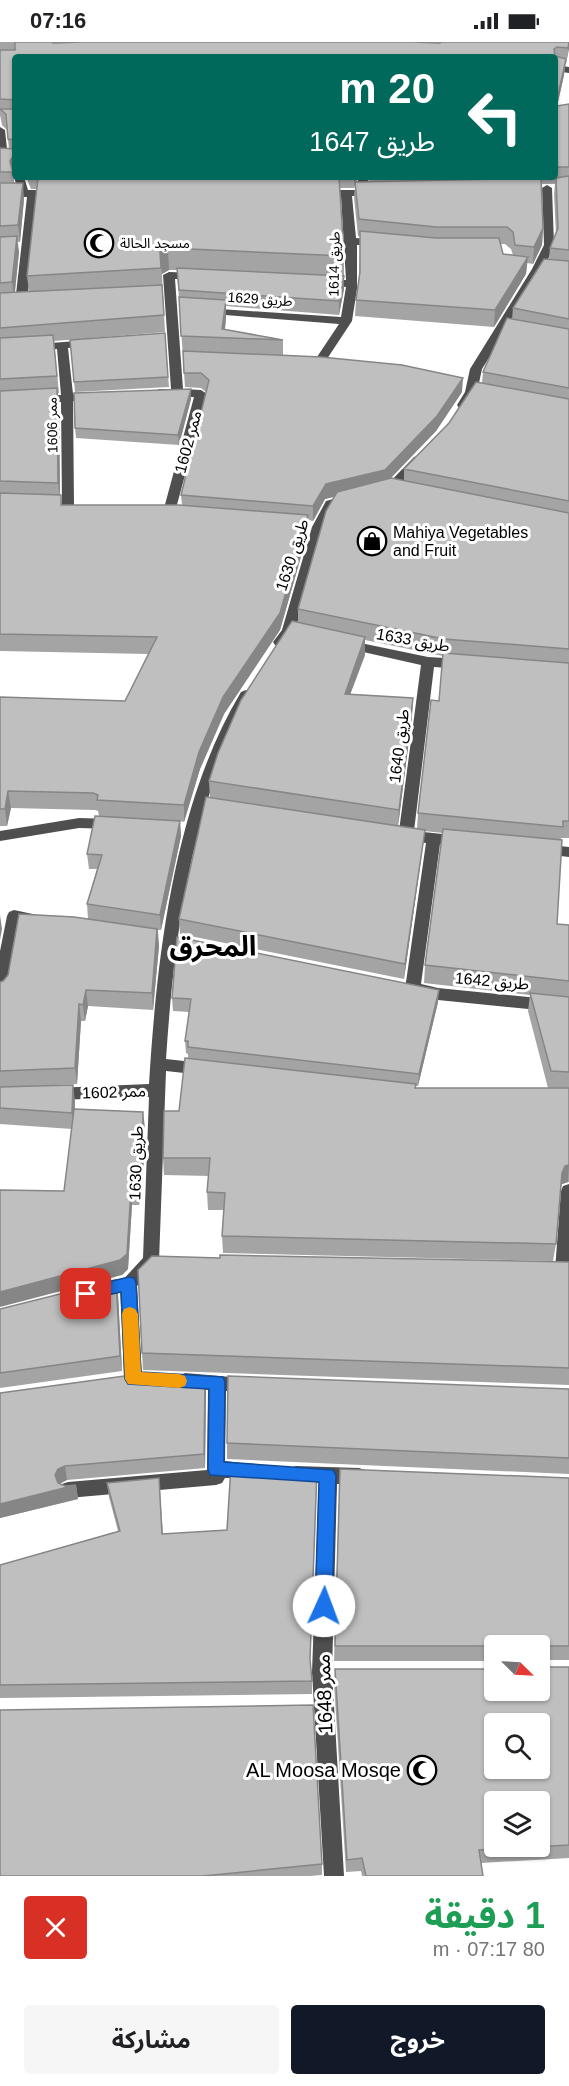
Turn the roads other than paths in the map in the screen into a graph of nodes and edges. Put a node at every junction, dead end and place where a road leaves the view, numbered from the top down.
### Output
1 (0, 130) edge
2 (12, 161) edge
3 (21, 180) edge
4 (363, 180) edge
5 (547, 188) dead end
6 (384, 192) edge
7 (29, 193) junction
8 (68, 193) edge
9 (311, 193) edge
10 (346, 193) junction
11 (360, 193) junction
12 (0, 194) edge
13 (351, 241) junction
14 (393, 245) edge
15 (214, 277) edge
16 (317, 282) edge
17 (351, 284) junction
18 (21, 303) edge
19 (183, 309) junction
20 (346, 321) junction
21 (107, 342) edge
22 (62, 344) junction
23 (0, 350) edge
24 (318, 364) edge
25 (177, 392) junction
26 (144, 394) edge
27 (100, 396) edge
28 (67, 398) junction
29 (0, 402) edge
30 (454, 418) edge
31 (427, 451) edge
32 (67, 506) edge
33 (169, 512) edge
34 (335, 641) edge
35 (270, 659) edge
36 (428, 662) junction
37 (476, 666) edge
38 (251, 687) edge
39 (124, 825) edge
40 (0, 836) edge
41 (434, 838) junction
42 (479, 843) edge
43 (524, 848) edge
44 (569, 852) edge
45 (47, 921) edge
46 (0, 992) edge
47 (569, 1006) edge
48 (158, 1064) junction
49 (215, 1071) edge
50 (156, 1090) junction
51 (33, 1094) edge
52 (569, 1191) edge
53 (561, 1270) edge
54 (133, 1379) junction
55 (111, 1382) edge
56 (217, 1382) junction
57 (264, 1384) edge
58 (216, 1469) junction
59 (328, 1475) junction
60 (374, 1477) edge
61 (68, 1490) edge
62 (322, 1672) junction
63 (345, 1672) edge
64 (299, 1705) edge
65 (323, 1705) junction
66 (334, 1876) edge

1 - 2 street
3 - 7 street
4 - 11 street
5 - 30 street
6 - 11 street
7 - 8 street
7 - 12 street
7 - 18 street
9 - 10 street
10 - 11 street
10 - 13 street, طريق 1614
13 - 14 street
13 - 17 street, طريق 1614
15 - 19 street, ممر 1602
16 - 17 street
17 - 20 street, طريق 1614
19 - 20 street, طريق 1629
19 - 25 street, ممر 1602
20 - 24 street, طريق 1614
21 - 22 street
22 - 23 street
22 - 28 street, ممر 1606
25 - 26 street, ممر 1602
25 - 33 street, ممر 1602
27 - 28 street
28 - 29 street
28 - 32 street, ممر 1606
31 - 35 street, طريق 1630
34 - 36 street, طريق 1633
36 - 37 street, طريق 1633
36 - 41 street, طريق 1640
38 - 48 street, طريق 1630
39 - 40 street
41 - 42 street, طريق 1640
41 - 47 street, طريق 1642
43 - 44 street
45 - 46 street
48 - 49 street
48 - 50 street, طريق 1630
50 - 51 street, ممر 1602
50 - 54 street, طريق 1630
52 - 53 street
54 - 55 street
54 - 56 street
56 - 57 street
56 - 58 street
58 - 59 street
58 - 61 street
59 - 60 street
59 - 62 street, ممر 1648
62 - 63 street
62 - 65 street, ممر 1648
64 - 65 street
65 - 66 street, ممر 1648

